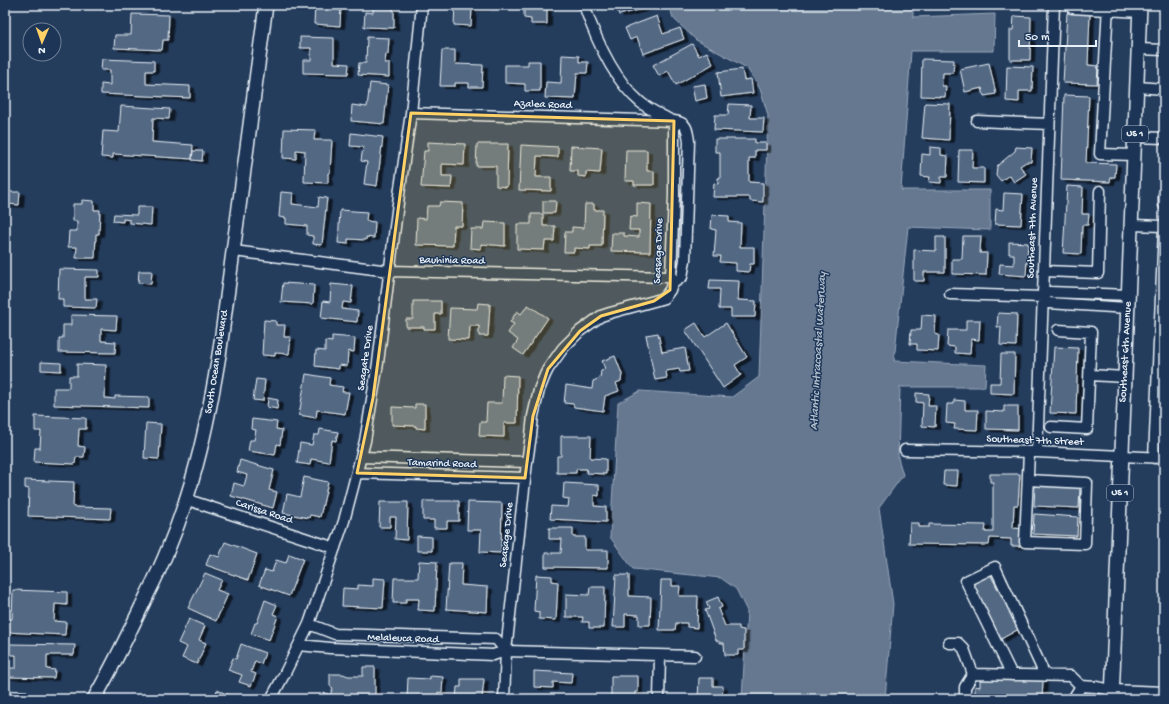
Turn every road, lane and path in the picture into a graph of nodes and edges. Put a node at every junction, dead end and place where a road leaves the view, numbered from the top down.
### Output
1 (266, 5) edge
2 (422, 5) edge
3 (584, 5) edge
4 (1054, 5) edge
5 (1072, 8) dead end
6 (1107, 8) edge
7 (1140, 9) edge
8 (1138, 49) junction
9 (1164, 50) edge
10 (1137, 87) junction
11 (1164, 89) edge
12 (411, 113) junction
13 (977, 121) dead end
14 (674, 122) junction
15 (1049, 124) junction
16 (1135, 137) junction
17 (1164, 138) edge
18 (1134, 156) junction
19 (1100, 191) dead end
20 (1164, 195) edge
21 (1164, 204) edge
22 (1132, 225) junction
23 (1164, 227) edge
24 (234, 251) junction
25 (1163, 252) edge
26 (389, 271) junction
27 (1044, 271) junction
28 (671, 280) junction
29 (950, 294) dead end
30 (1043, 297) junction
31 (1129, 301) junction
32 (1058, 330) dead end
33 (1090, 376) junction
34 (1125, 377) junction
35 (1051, 427) dead end
36 (905, 450) dead end
37 (1033, 452) junction
38 (1122, 456) junction
39 (361, 457) junction
40 (1159, 458) edge
41 (527, 462) junction
42 (357, 473) junction
43 (525, 478) junction
44 (1028, 480) junction
45 (186, 500) junction
46 (335, 548) junction
47 (309, 624) junction
48 (949, 642) dead end
49 (299, 645) junction
50 (506, 651) junction
51 (660, 656) junction
52 (695, 656) dead end
53 (973, 674) junction
54 (1012, 675) junction
55 (1045, 675) junction
56 (1081, 686) junction
57 (1164, 692) edge
58 (1112, 695) edge
59 (94, 699) edge
60 (271, 699) edge
61 (504, 699) edge
62 (659, 699) edge
63 (964, 699) edge
64 (1073, 699) edge

1 - 24 main road, South Ocean Boulevard
2 - 12 street, Seagate Drive
3 - 14 street
4 - 15 street, Southeast 7th Avenue
5 - 6 street
6 - 7 street
6 - 18 street
7 - 8 main road, Southeast 6th Avenue / US 1
8 - 9 street
8 - 10 main road, Southeast 6th Avenue / US 1
10 - 11 street
10 - 16 main road, Southeast 6th Avenue / US 1
12 - 14 street, Azalea Road
12 - 26 street, Seagate Drive
13 - 15 street
14 - 28 street, Seasage Drive
14 - 28 street
15 - 27 street, Southeast 7th Avenue
16 - 17 street
16 - 18 main road, Southeast 6th Avenue / US 1
18 - 22 main road, Southeast 6th Avenue / US 1
19 - 27 street
20 - 21 street
22 - 23 street
22 - 31 main road, Southeast 6th Avenue / US 1
23 - 25 street
24 - 26 street, Bauhinia Road
24 - 45 main road, South Ocean Boulevard
25 - 40 street
26 - 28 street, Bauhinia Road
26 - 39 street, Seagate Drive
27 - 30 street, Southeast 7th Avenue
28 - 41 street, Seasage Drive
29 - 30 street
30 - 31 street
30 - 37 street, Southeast 7th Avenue
31 - 34 main road, Southeast 6th Avenue / US 1
32 - 33 street
33 - 34 street
33 - 35 street
34 - 38 main road, Southeast 6th Avenue / US 1
36 - 37 street, Southeast 7th Street
37 - 38 street, Southeast 7th Street
37 - 44 street, Southeast 7th Avenue
38 - 40 street, Southeast 7th Street
38 - 58 main road, Southeast 6th Avenue / US 1
39 - 41 street, Tamarind Road
39 - 42 street, Seagate Drive
41 - 43 street, Seasage Drive
42 - 43 street, Tamarind Road
42 - 46 street, Seagate Drive
43 - 50 street, Seasage Drive
44 - 44 street, Southeast 7th Avenue
45 - 46 street, Carissa Road
45 - 59 main road, South Ocean Boulevard
46 - 47 street, Seagate Drive
47 - 49 street, Seagate Drive
47 - 50 street, Melaleuca Road
48 - 53 street
49 - 50 street, Melaleuca Road
49 - 60 street, Seagate Drive
50 - 51 street, Melaleuca Road
50 - 61 street, Seasage Drive
51 - 52 street, Melaleuca Road
51 - 62 street
53 - 54 street
53 - 63 street
54 - 55 street
54 - 55 street
55 - 56 street
56 - 58 street
56 - 64 street
57 - 58 street

